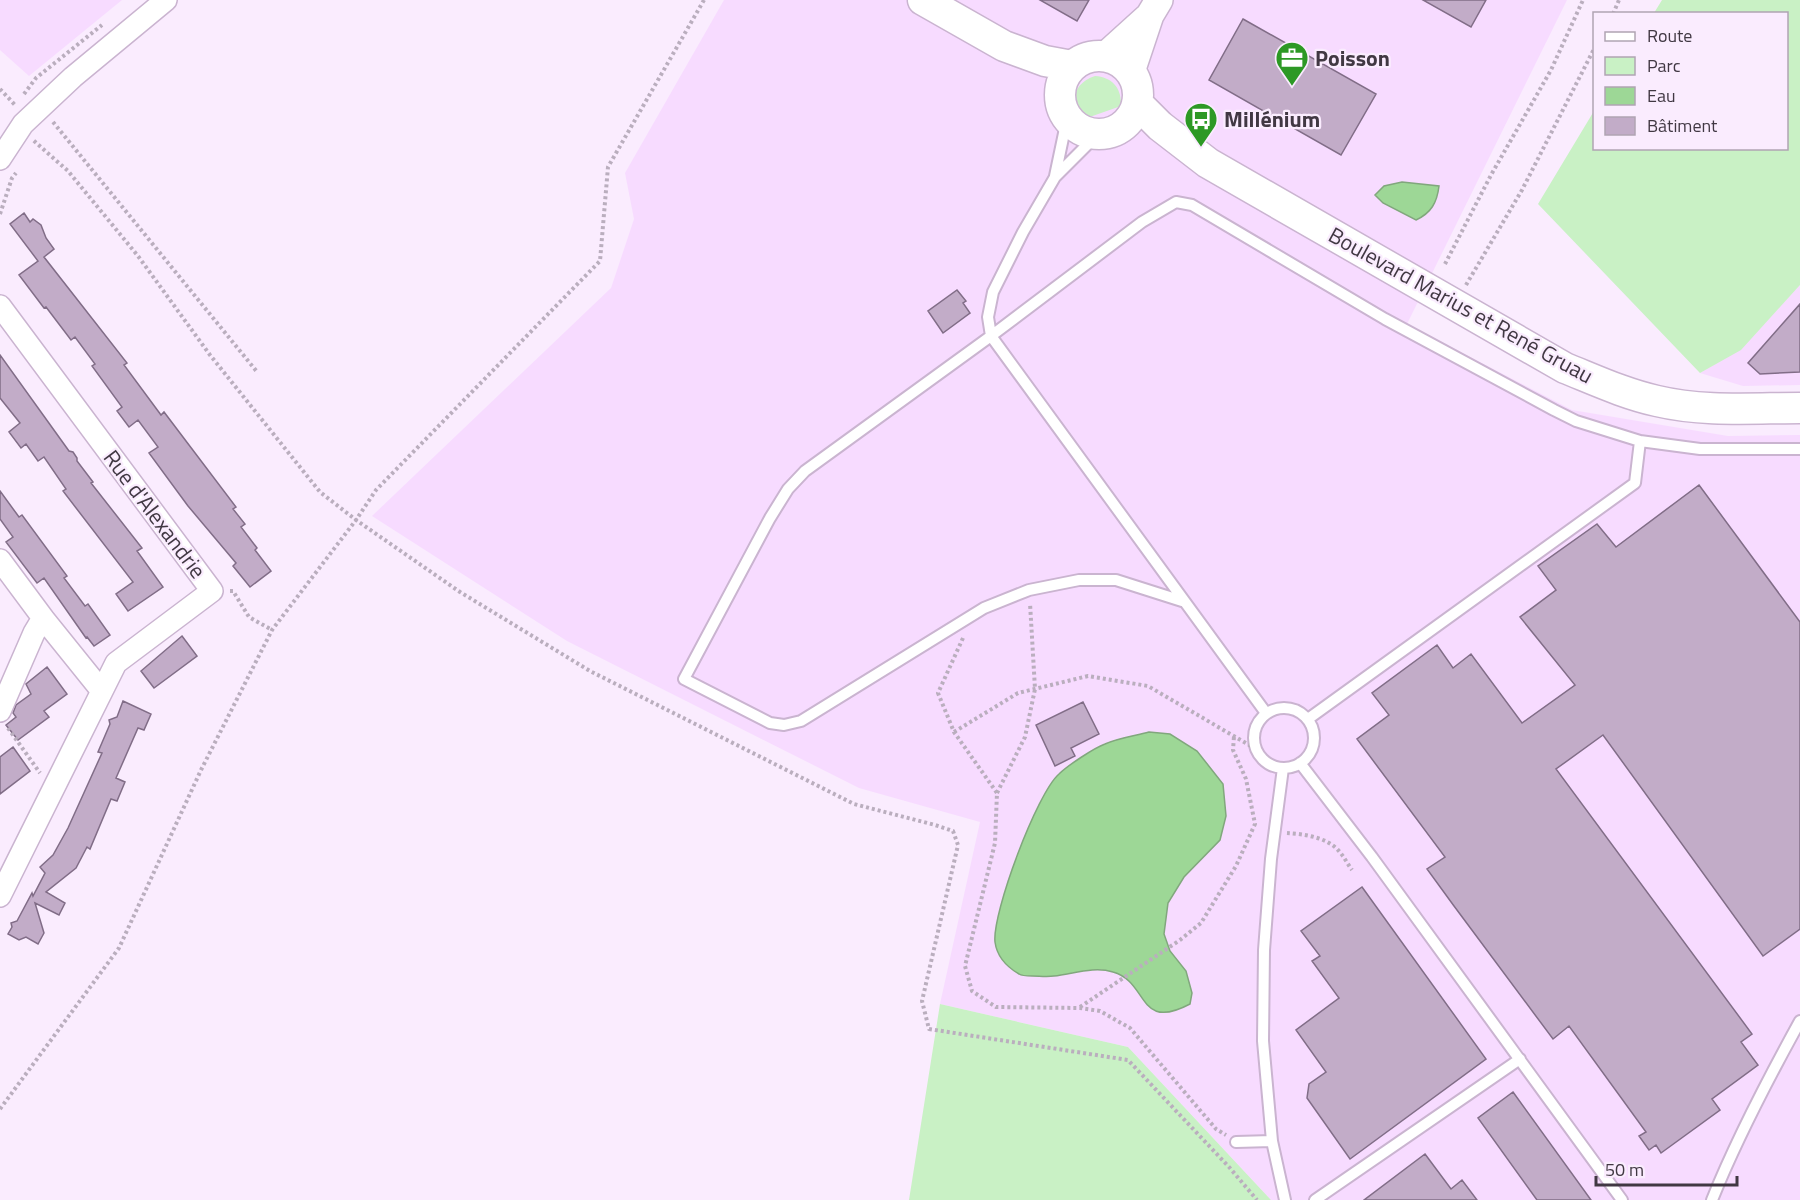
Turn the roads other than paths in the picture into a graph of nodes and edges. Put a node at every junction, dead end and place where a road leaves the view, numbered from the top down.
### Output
1 (166, 0) edge
2 (923, 0) edge
3 (1155, 8) edge
4 (1004, 46) junction
5 (1105, 56) junction
6 (1072, 66) junction
7 (1131, 72) junction
8 (1137, 103) junction
9 (1063, 108) junction
10 (1107, 133) junction
11 (1208, 163) junction
12 (9, 164) edge
13 (1055, 177) junction
14 (0, 306) edge
15 (991, 336) junction
16 (1800, 408) edge
17 (1640, 441) junction
18 (1800, 449) edge
19 (0, 560) edge
20 (1182, 601) junction
21 (43, 618) junction
22 (101, 690) junction
23 (1266, 713) junction
24 (3, 719) edge
25 (1308, 719) junction
26 (1300, 763) junction
27 (1283, 768) junction
28 (0, 896) edge
29 (1800, 1021) edge
30 (1520, 1059) junction
31 (1272, 1141) junction
32 (1236, 1142) road end
33 (1286, 1200) edge
34 (1315, 1200) edge
35 (1622, 1200) edge
36 (1712, 1200) edge

1 - 12 street
2 - 4 main road
3 - 5 street
3 - 7 street
4 - 6 main road
4 - 9 main road
5 - 6 main road
5 - 7 main road
6 - 9 main road
7 - 8 main road
8 - 10 main road
8 - 11 main road, Boulevard Marius et René Gruau
9 - 10 main road
9 - 13 lane
10 - 11 main road, Boulevard Marius et René Gruau
10 - 13 lane
11 - 16 main road, Boulevard Marius et René Gruau
13 - 15 lane
14 - 22 street, Rue d'Alexandrie
15 - 17 lane
15 - 20 lane
15 - 20 lane
17 - 18 lane
17 - 25 lane
19 - 21 street
20 - 23 lane
21 - 22 street
21 - 24 street
22 - 28 street, Rue d'Alexandrie
23 - 25 lane
23 - 27 lane
25 - 26 lane
26 - 27 lane
26 - 30 lane
27 - 31 lane
29 - 36 lane
30 - 34 lane
30 - 35 lane
31 - 32 lane
31 - 33 lane

